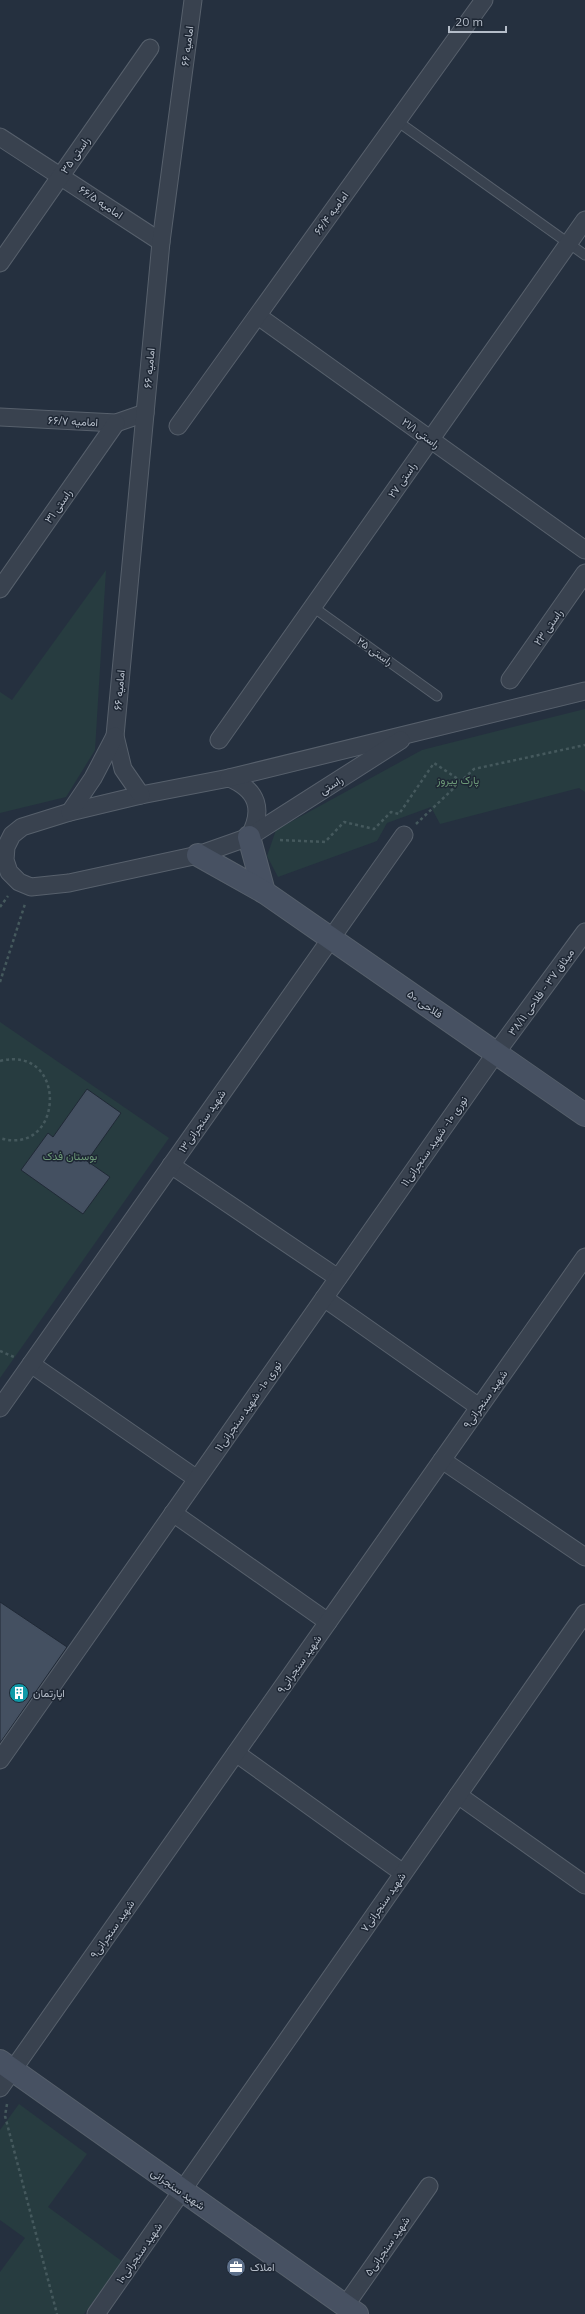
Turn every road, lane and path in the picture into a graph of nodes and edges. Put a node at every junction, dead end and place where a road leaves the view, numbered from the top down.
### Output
1 (193, 0) edge
2 (484, 0) edge
3 (150, 48) dead end
4 (397, 121) junction
5 (0, 137) edge
6 (61, 175) junction
7 (585, 220) edge
8 (161, 242) junction
9 (568, 244) junction
10 (585, 256) edge
11 (0, 263) edge
12 (258, 316) junction
13 (145, 414) junction
14 (0, 417) edge
15 (116, 423) junction
16 (178, 426) dead end
17 (431, 439) junction
18 (585, 550) edge
19 (585, 573) edge
20 (0, 590) edge
21 (312, 607) junction
22 (510, 680) dead end
23 (585, 690) edge
24 (437, 696) dead end
25 (413, 732) junction
26 (115, 736) junction
27 (219, 740) dead end
28 (585, 745) edge
29 (230, 778) junction
30 (461, 781) junction
31 (141, 795) junction
32 (70, 812) junction
33 (22, 827) junction
34 (0, 832) edge
35 (404, 835) joint
36 (249, 837) junction
37 (198, 855) junction
38 (0, 878) edge
39 (25, 884) junction
40 (264, 892) junction
41 (585, 932) edge
42 (331, 938) junction
43 (0, 982) edge
44 (496, 1053) junction
45 (0, 1061) edge
46 (585, 1115) edge
47 (0, 1138) edge
48 (171, 1165) junction
49 (585, 1257) edge
50 (338, 1278) junction
51 (324, 1298) junction
52 (31, 1364) junction
53 (479, 1407) junction
54 (0, 1408) edge
55 (442, 1460) junction
56 (197, 1479) junction
57 (173, 1513) junction
58 (585, 1557) edge
59 (585, 1613) edge
60 (328, 1622) junction
61 (236, 1753) junction
62 (0, 1760) edge
63 (458, 1795) junction
64 (403, 1873) junction
65 (585, 1885) edge
66 (6, 2066) edge
67 (4, 2095) edge
68 (429, 2186) dead end
69 (181, 2192) junction
70 (351, 2310) edge
71 (57, 2314) edge
72 (96, 2314) edge

1 - 8 street, امامیه ۶۶
2 - 4 street, امامیه ۶۶/۴
3 - 6 street, راستی ۳۵
4 - 9 lane
4 - 12 street, امامیه ۶۶/۴
5 - 6 street, امامیه ۶۶/۵
6 - 8 street, امامیه ۶۶/۵
6 - 11 street, راستی ۳۵
7 - 9 street, راستی ۲۷
8 - 13 street, امامیه ۶۶
9 - 10 lane
9 - 17 street, راستی ۲۷
12 - 16 street, امامیه ۶۶/۴
12 - 17 street, راستی ۲۱/۱
13 - 15 street, امامیه ۶۶/۷
13 - 26 street, امامیه ۶۶
14 - 15 street, امامیه ۶۶/۷
15 - 20 street, راستی ۳۱
17 - 18 street, راستی ۲۱/۱
17 - 21 street, راستی ۲۷
19 - 22 street, راستی ۲۳
21 - 24 lane, راستی ۲۵
21 - 27 street, راستی ۲۷
23 - 25 street, راستی
25 - 29 street, راستی
25 - 36 street, راستی
26 - 31 street
26 - 32 street
28 - 30 path
29 - 31 street, راستی
29 - 36 street
30 - 35 path
30 - 36 path
31 - 32 street, راستی
32 - 33 street, راستی
33 - 34 street
33 - 39 street
35 - 42 street, شهید سنجرانی۱۳
36 - 37 street, راستی
36 - 40 street
37 - 39 street, راستی
37 - 40 street, فلاحی ۵۰
38 - 39 street
39 - 43 path
40 - 42 street, فلاحی ۵۰
41 - 44 street, میثاق ۳۷ - فلاحی ۳۸/۱۱
42 - 44 street, فلاحی ۵۰
42 - 48 street, شهید سنجرانی۱۳
44 - 46 street, فلاحی ۵۰
44 - 50 street, نوری ۱۰- شهید سنجرانی۱۱
45 - 47 path
48 - 50 street
48 - 52 street, شهید سنجرانی۱۳
49 - 53 street, شهید سنجرانی۹
50 - 51 street, نوری ۱۰- شهید سنجرانی۱۱
51 - 53 street
51 - 56 street, نوری ۱۰- شهید سنجرانی۱۱
52 - 54 street, شهید سنجرانی۱۳
52 - 56 street
53 - 55 street, شهید سنجرانی۹
55 - 58 street
55 - 60 street, شهید سنجرانی۹
56 - 57 street, نوری ۱۰- شهید سنجرانی۱۱
57 - 60 street
57 - 62 street, نوری ۱۰- شهید سنجرانی۱۱
59 - 63 street, شهید سنجرانی۷
60 - 61 street, شهید سنجرانی۹
61 - 64 street
61 - 66 street, شهید سنجرانی۹
63 - 64 street, شهید سنجرانی۷
63 - 65 street
64 - 69 street, شهید سنجرانی۷
66 - 67 street, شهید سنجرانی۹
66 - 69 street, شهید سنجرانی
67 - 71 path
68 - 70 street, شهید سنجرانی۵
69 - 70 street, شهید سنجرانی
69 - 72 street, شهید سنجرانی۱۰

